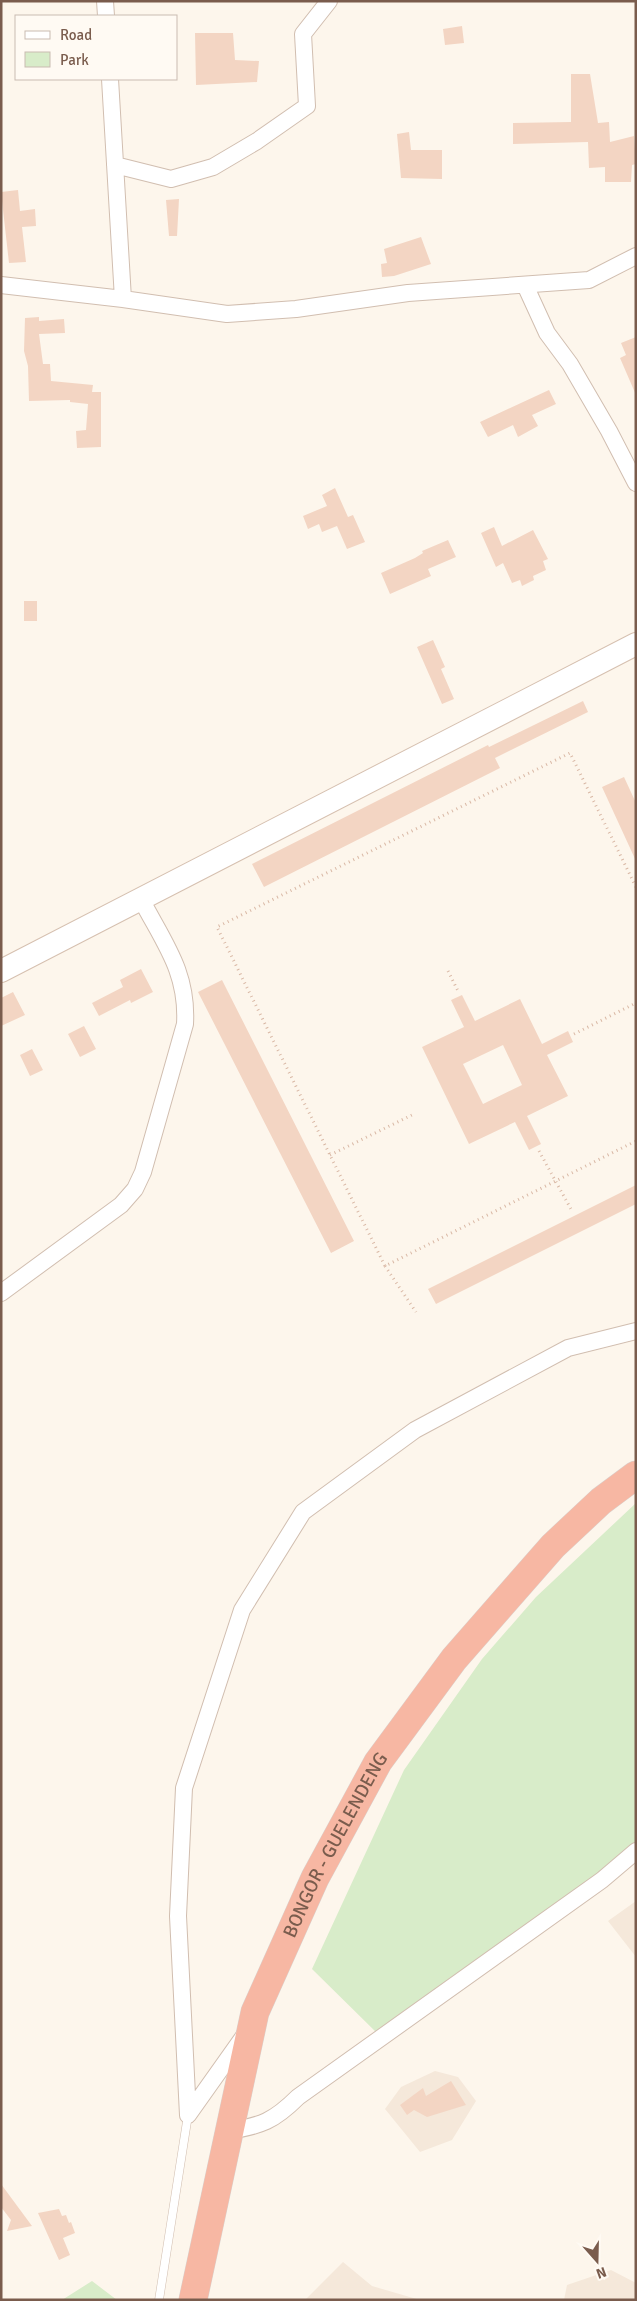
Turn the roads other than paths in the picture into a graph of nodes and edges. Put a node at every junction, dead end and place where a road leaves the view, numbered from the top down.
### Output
1 (105, 1) edge
2 (329, 1) edge
3 (106, 15) edge
4 (110, 80) edge
5 (115, 165) junction
6 (636, 256) edge
7 (1, 285) edge
8 (525, 285) junction
9 (123, 299) junction
10 (636, 483) edge
11 (636, 644) edge
12 (141, 899) junction
13 (1, 971) edge
14 (1, 1293) edge
15 (636, 1331) edge
16 (636, 1475) edge
17 (636, 1851) edge
18 (251, 2025) junction
19 (188, 2115) junction
20 (228, 2132) junction
21 (159, 2300) edge
22 (193, 2300) edge

1 - 3 street
2 - 5 street
4 - 5 street
5 - 9 street
6 - 8 street
7 - 9 street
8 - 9 street
8 - 10 street
11 - 12 street
12 - 13 street
12 - 14 street
15 - 19 street
16 - 18 highway, BONGOR - GUELENDENG
17 - 20 street
18 - 19 street
18 - 20 highway, BONGOR - GUELENDENG
19 - 21 lane
20 - 22 highway, BONGOR - GUELENDENG

